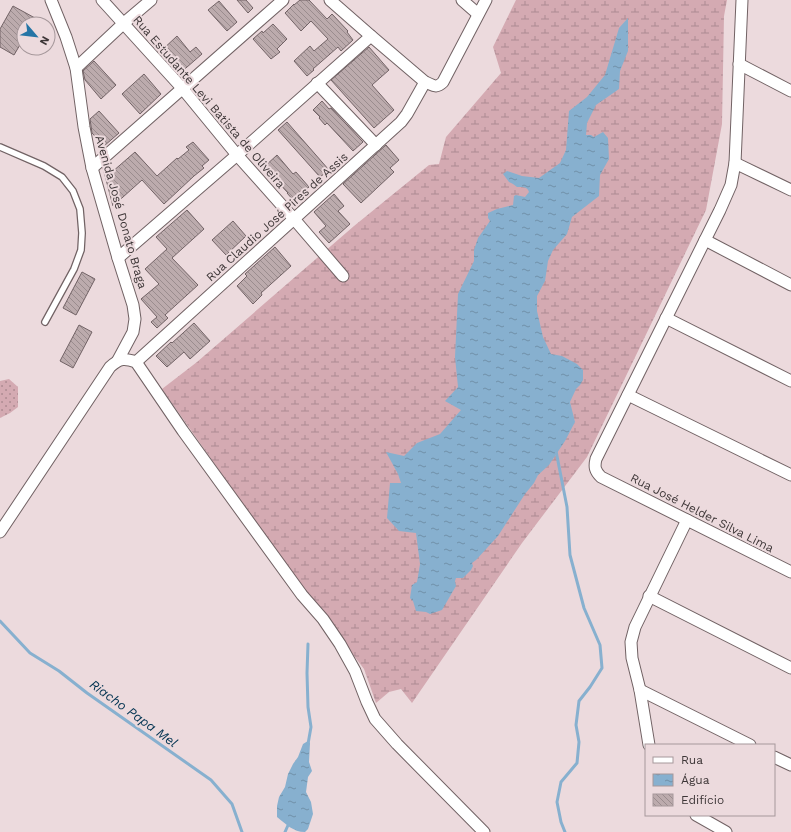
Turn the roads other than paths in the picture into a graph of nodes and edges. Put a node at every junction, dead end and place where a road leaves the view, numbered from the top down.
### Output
1 (51, 0) edge
2 (102, 0) edge
3 (151, 0) edge
4 (283, 0) edge
5 (330, 0) edge
6 (462, 0) edge
7 (486, 0) edge
8 (742, 0) edge
9 (478, 14) junction
10 (124, 24) junction
11 (371, 36) junction
12 (739, 64) junction
13 (76, 68) junction
14 (425, 82) junction
15 (317, 84) junction
16 (182, 88) junction
17 (791, 91) edge
18 (376, 145) junction
19 (0, 147) edge
20 (237, 155) junction
21 (735, 163) junction
22 (92, 168) junction
23 (791, 190) edge
24 (294, 219) junction
25 (705, 240) junction
26 (118, 258) junction
27 (343, 276) dead end
28 (791, 285) edge
29 (666, 318) junction
30 (45, 322) dead end
31 (118, 360) junction
32 (136, 362) junction
33 (791, 381) edge
34 (628, 395) junction
35 (791, 475) edge
36 (687, 520) junction
37 (0, 532) edge
38 (791, 572) edge
39 (649, 596) junction
40 (791, 668) edge
41 (640, 690) junction
42 (649, 744) edge
43 (748, 744) edge
44 (775, 757) edge
45 (791, 765) edge
46 (698, 816) edge
47 (484, 832) edge
48 (726, 832) edge

1 - 13 street, Avenida José Donato Braga
2 - 10 street, Rua Estudante Levi Batista de Oliveira
3 - 10 street
4 - 16 street
5 - 11 street
6 - 9 street
7 - 9 street
8 - 12 street
9 - 14 street
10 - 13 street
10 - 16 street, Rua Estudante Levi Batista de Oliveira
11 - 14 street
11 - 15 street
12 - 17 street
12 - 21 street
13 - 22 street, Avenida José Donato Braga
14 - 18 street, Rua Claudio José Pires de Assis
15 - 18 street
15 - 20 street
16 - 20 street, Rua Estudante Levi Batista de Oliveira
16 - 22 street
18 - 24 street, Rua Claudio José Pires de Assis
19 - 30 lane
20 - 24 street, Rua Estudante Levi Batista de Oliveira
20 - 26 street
21 - 23 street
21 - 25 street
22 - 26 street, Avenida José Donato Braga
24 - 27 street, Rua Estudante Levi Batista de Oliveira
24 - 32 street, Rua Claudio José Pires de Assis
25 - 28 street
25 - 29 street
26 - 31 street, Avenida José Donato Braga
29 - 33 street
29 - 34 street
31 - 32 street
31 - 37 street, Avenida José Donato Braga
32 - 47 street
34 - 35 street
34 - 36 street, Rua José Helder Silva Lima
36 - 38 street, Rua José Helder Silva Lima
36 - 39 street
39 - 40 street
39 - 41 street
41 - 42 street
41 - 43 street
44 - 45 street
46 - 48 street

